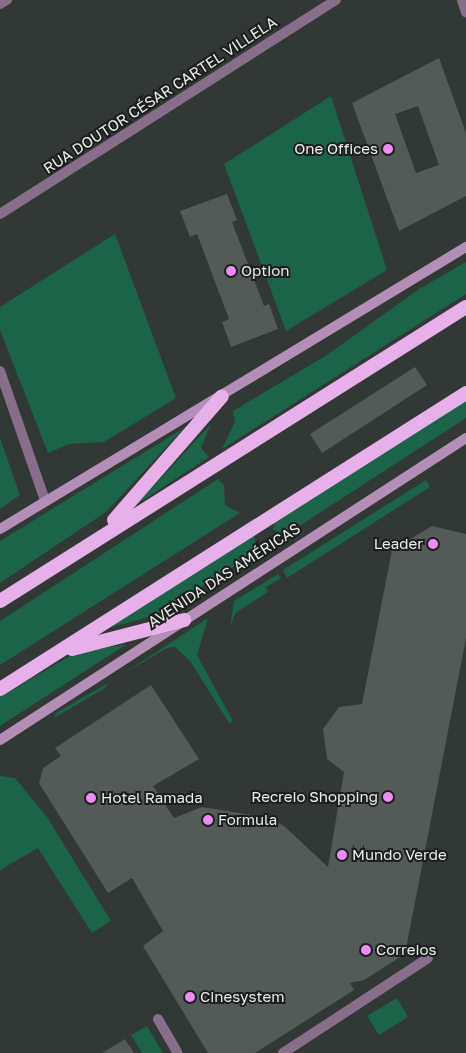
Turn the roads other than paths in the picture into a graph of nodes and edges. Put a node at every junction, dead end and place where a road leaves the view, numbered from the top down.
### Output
1 (7, 0) edge
2 (336, 0) edge
3 (462, 0) edge
4 (0, 4) edge
5 (466, 12) edge
6 (0, 214) edge
7 (466, 247) edge
8 (466, 307) edge
9 (0, 371) edge
10 (466, 393) edge
11 (222, 396) junction
12 (466, 438) edge
13 (45, 500) junction
14 (0, 529) edge
15 (92, 540) junction
16 (0, 601) edge
17 (184, 620) junction
18 (59, 652) junction
19 (0, 689) edge
20 (0, 740) edge
21 (428, 958) dead end
22 (158, 1019) dead end
23 (178, 1053) edge
24 (283, 1053) edge

1 - 4 street
2 - 6 street, RUA DOUTOR CÉSAR CARTEL VILLELA
3 - 5 street
7 - 11 main road
8 - 15 highway
9 - 13 street
10 - 18 highway, AVENIDA DAS AMÉRICAS
11 - 13 main road
11 - 15 highway
12 - 17 main road, AVENIDA DAS AMÉRICAS
13 - 14 main road
15 - 16 highway
17 - 18 highway
17 - 20 main road, AVENIDA DAS AMÉRICAS
18 - 19 highway, AVENIDA DAS AMÉRICAS
21 - 24 street
22 - 23 street

